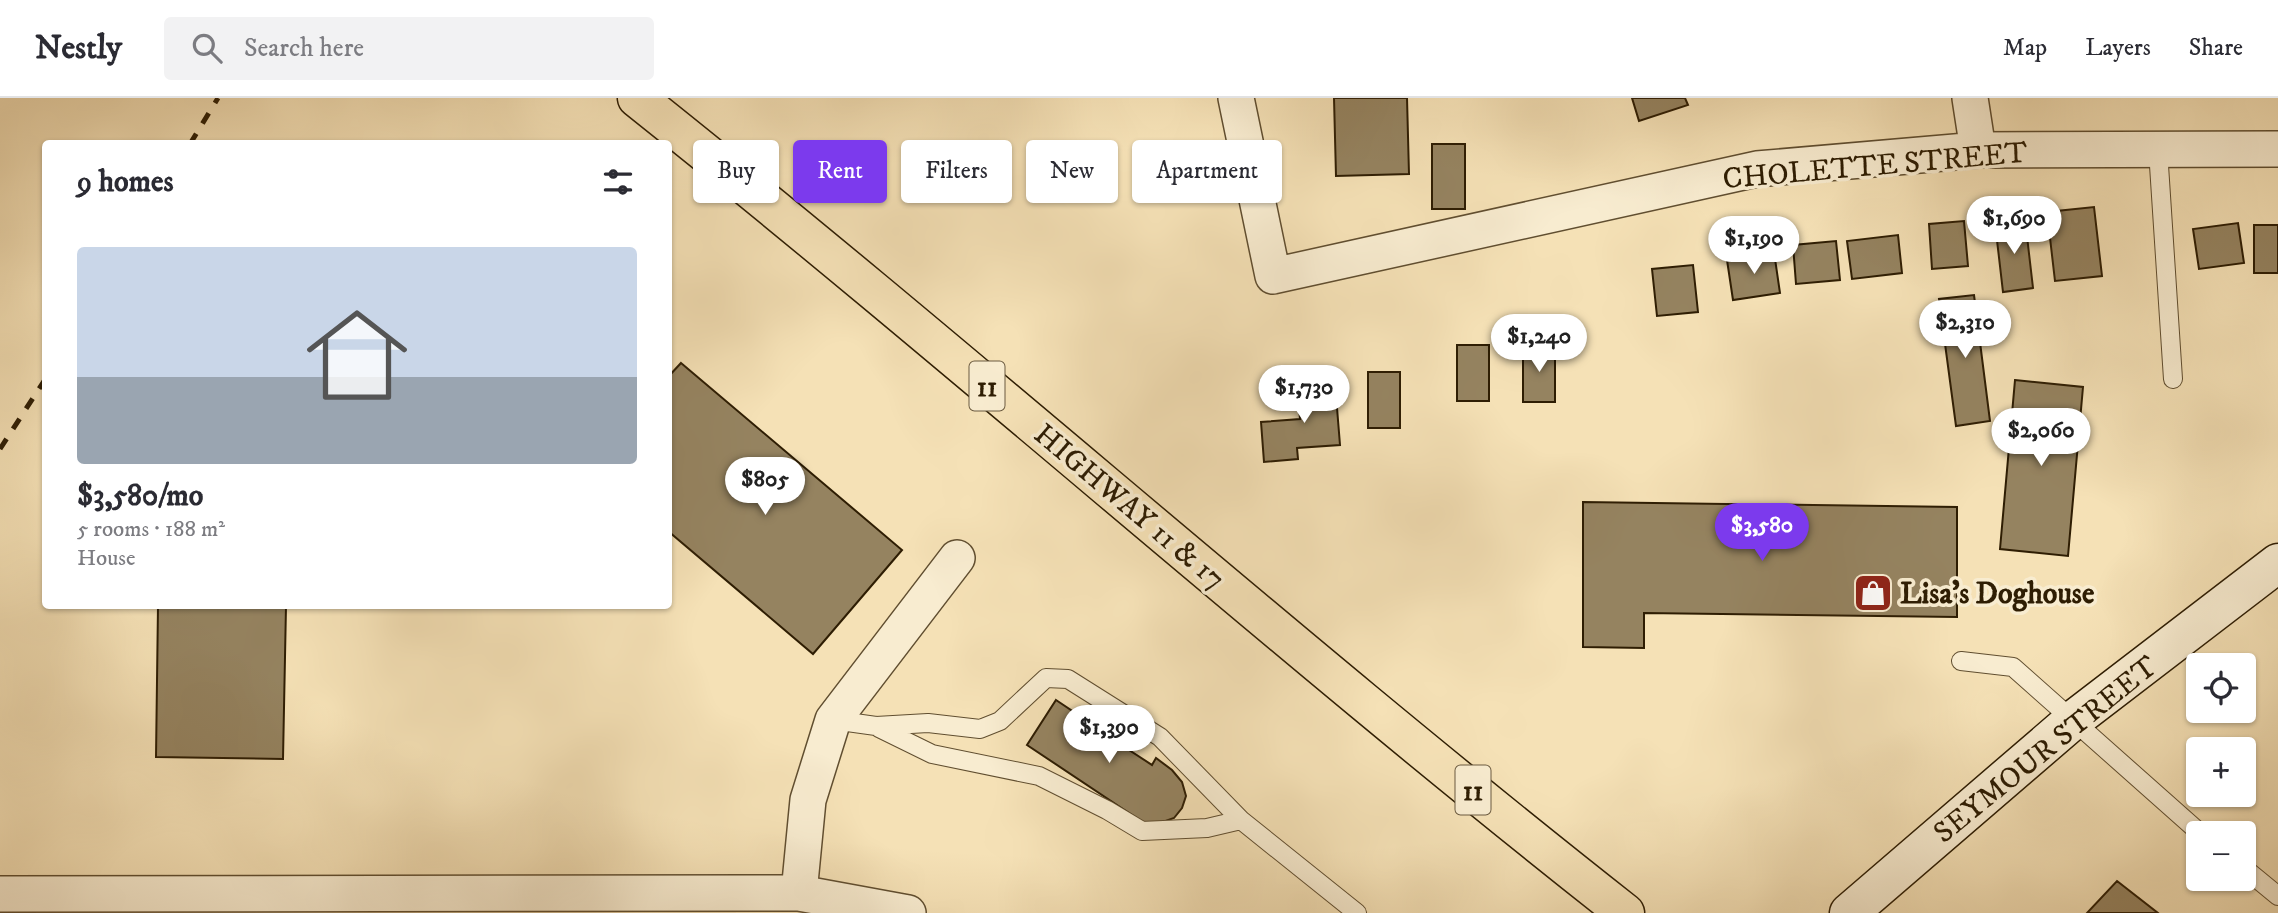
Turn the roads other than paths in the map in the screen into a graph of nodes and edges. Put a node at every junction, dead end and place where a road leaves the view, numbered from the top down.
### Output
1 (637, 98) edge
2 (1236, 98) edge
3 (1970, 98) edge
4 (2278, 149) edge
5 (1978, 150) junction
6 (2158, 150) junction
7 (2173, 379) dead end
8 (957, 558) dead end
9 (2278, 563) edge
10 (1961, 661) dead end
11 (833, 720) junction
12 (2072, 721) junction
13 (876, 726) junction
14 (1241, 820) junction
15 (2186, 821) edge
16 (2256, 878) edge
17 (799, 893) junction
18 (0, 894) edge
19 (2278, 896) edge
20 (604, 903) edge
21 (908, 913) edge
22 (1357, 913) edge
23 (1625, 913) edge
24 (1849, 913) edge

1 - 23 highway, HIGHWAY 11 & 17 / 11
2 - 5 street, CHOLETTE STREET
3 - 5 street
4 - 6 street, CHOLETTE STREET
5 - 6 street, CHOLETTE STREET
6 - 7 lane
8 - 11 street
9 - 12 street, SEYMOUR STREET
10 - 12 lane
11 - 13 lane
11 - 17 street
12 - 15 lane
12 - 24 street, SEYMOUR STREET
13 - 14 lane
13 - 14 lane
14 - 22 lane
16 - 19 lane
17 - 20 street
17 - 21 street
18 - 20 street

